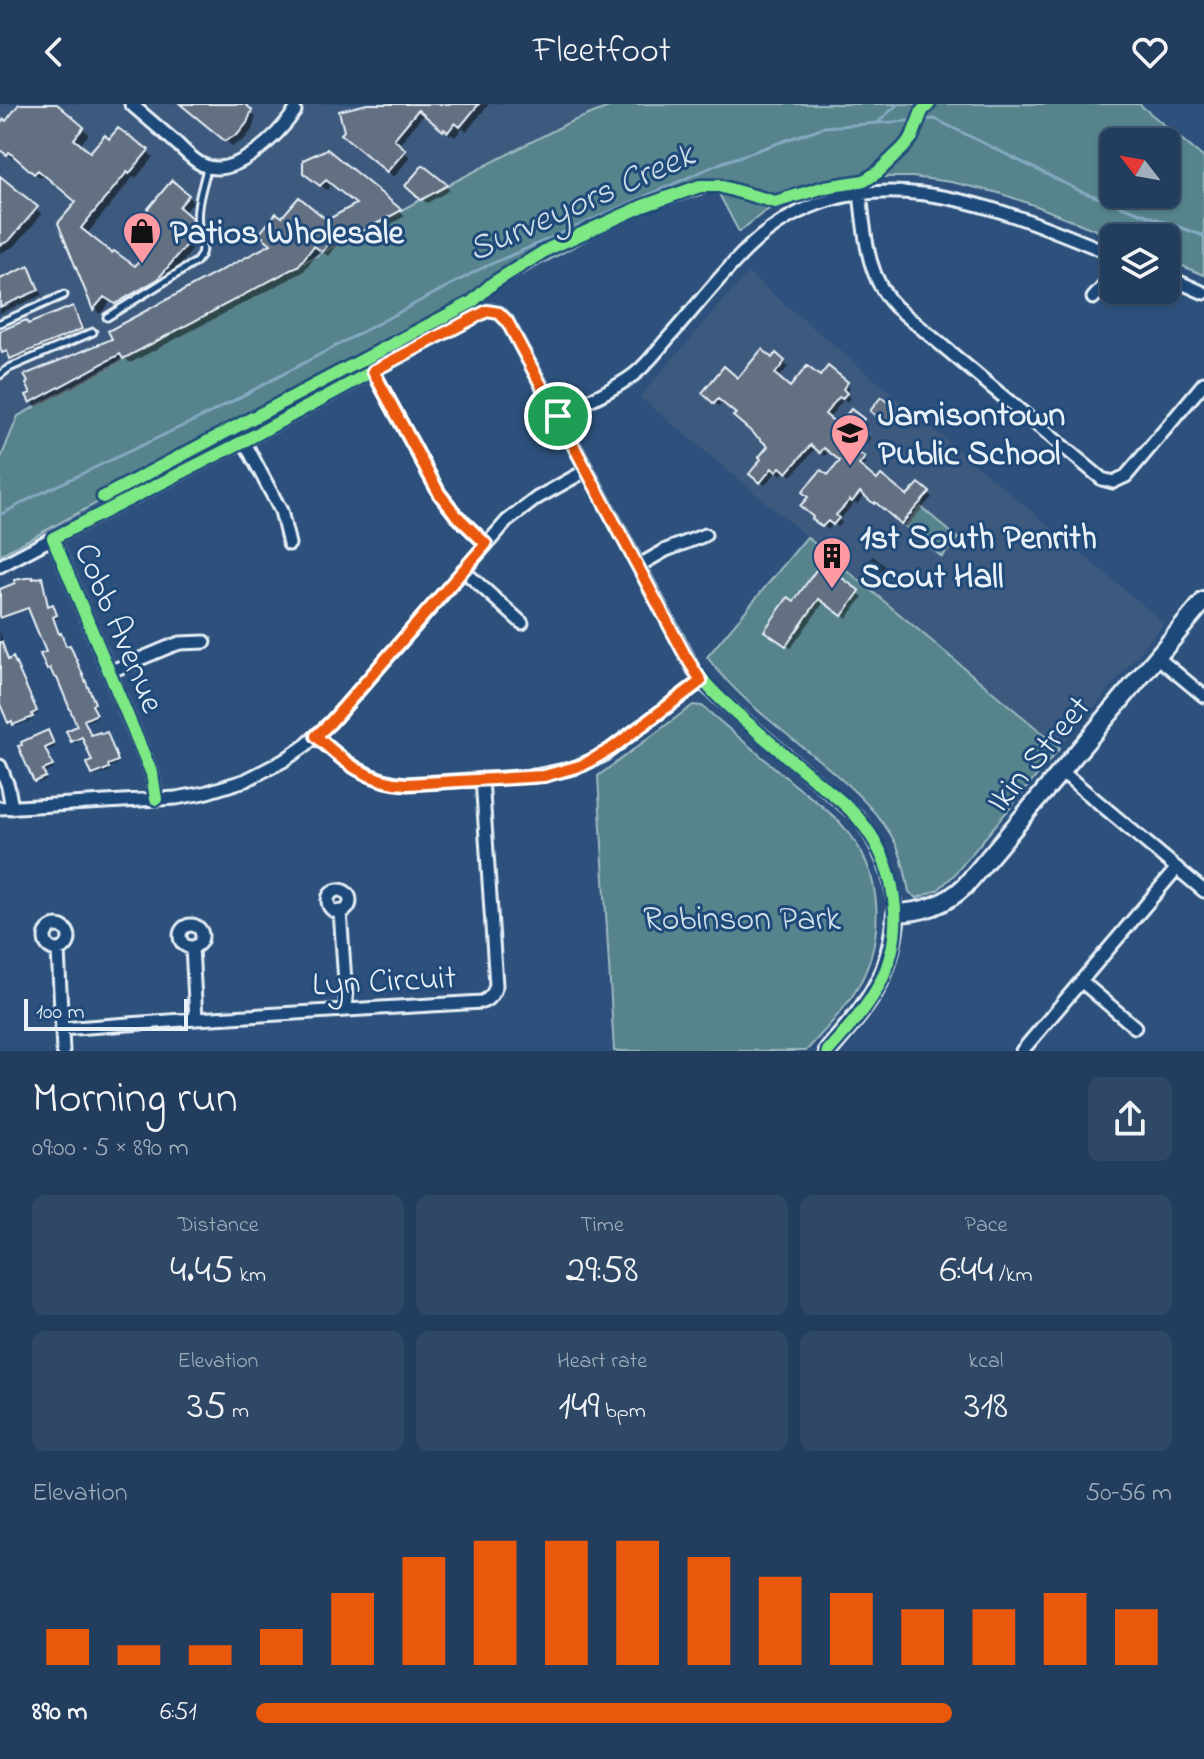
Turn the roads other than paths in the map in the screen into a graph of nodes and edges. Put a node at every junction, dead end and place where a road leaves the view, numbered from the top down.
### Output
1 (131, 104) edge
2 (295, 111) dead end
3 (207, 167) junction
4 (860, 193) junction
5 (1100, 249) edge
6 (1180, 282) edge
7 (1100, 290) edge
8 (1204, 293) edge
9 (64, 295) dead end
10 (1093, 298) dead end
11 (107, 317) dead end
12 (0, 323) edge
13 (93, 332) dead end
14 (373, 371) junction
15 (0, 375) edge
16 (1204, 383) edge
17 (558, 416) junction
18 (244, 441) junction
19 (587, 470) junction
20 (705, 535) dead end
21 (53, 538) junction
22 (289, 544) dead end
23 (486, 544) junction
24 (0, 566) edge
25 (638, 566) junction
26 (463, 570) junction
27 (1204, 601) edge
28 (522, 623) dead end
29 (205, 642) dead end
30 (1157, 657) junction
31 (109, 672) junction
32 (701, 681) junction
33 (1204, 696) edge
34 (316, 736) junction
35 (0, 766) edge
36 (1061, 771) junction
37 (482, 779) junction
38 (156, 799) junction
39 (6, 808) edge
40 (1177, 868) junction
41 (1204, 891) edge
42 (340, 911) dead end
43 (896, 913) junction
44 (192, 947) dead end
45 (58, 950) dead end
46 (1081, 981) junction
47 (347, 1010) junction
48 (196, 1019) junction
49 (1135, 1027) dead end
50 (61, 1029) junction
51 (63, 1051) edge
52 (828, 1051) edge
53 (1022, 1051) edge

1 - 3 street
2 - 3 street
3 - 11 lane
4 - 5 street
4 - 16 street
4 - 17 street
6 - 8 street
7 - 10 street
9 - 12 lane
13 - 15 lane
14 - 17 street, Cobb Avenue
14 - 18 street, Cobb Avenue
14 - 23 street
17 - 19 street
18 - 21 street, Cobb Avenue
18 - 22 street
19 - 23 street
19 - 25 street
20 - 25 street
21 - 24 street
21 - 31 street, Cobb Avenue
23 - 26 street
25 - 32 street
26 - 28 street
26 - 34 street
27 - 30 street, Ikin Street
29 - 31 street
30 - 33 street
30 - 36 street, Ikin Street
31 - 38 street, Cobb Avenue
32 - 37 street
32 - 43 street
34 - 37 street
34 - 38 street
35 - 39 street
36 - 40 street
36 - 43 street, Ikin Street
37 - 47 street, Lyn Circuit
38 - 39 street
40 - 41 street
40 - 46 street
42 - 47 street
43 - 52 street
44 - 48 street
45 - 50 street
46 - 49 street
46 - 53 street
47 - 48 street, Lyn Circuit
48 - 50 street, Lyn Circuit
50 - 51 street

